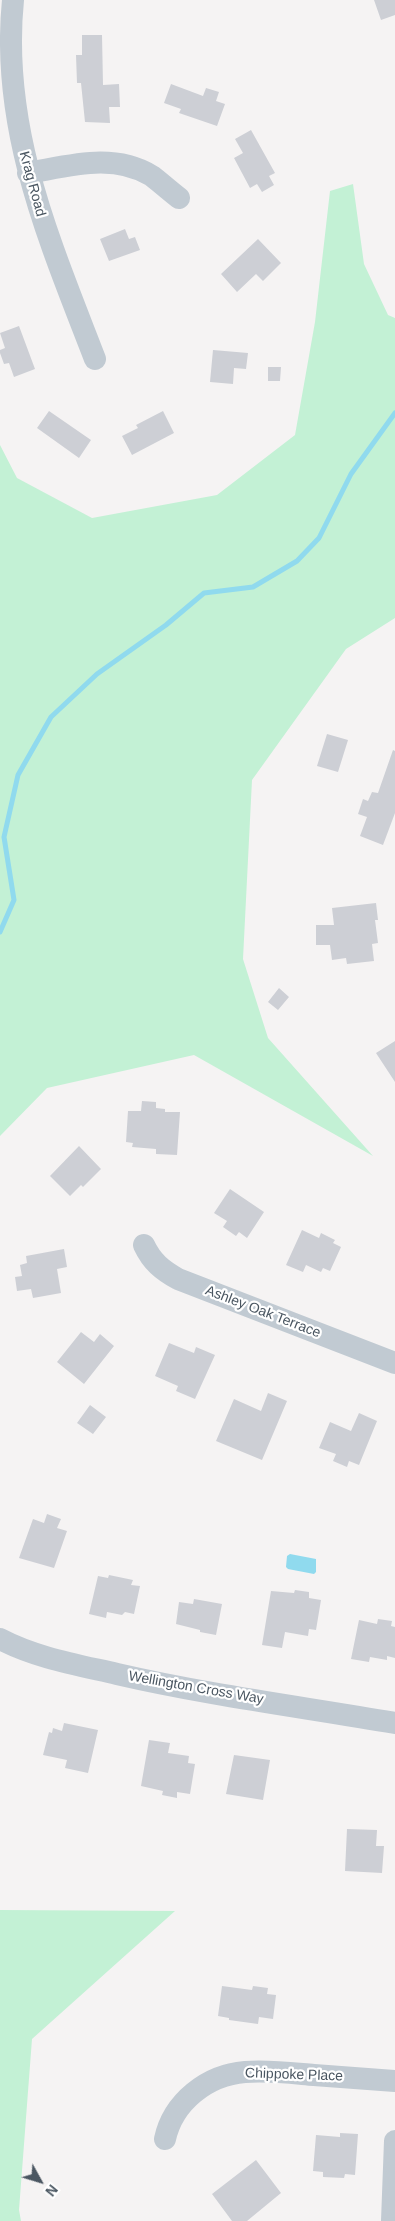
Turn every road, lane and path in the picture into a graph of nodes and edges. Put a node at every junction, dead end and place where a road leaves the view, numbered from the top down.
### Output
1 (13, 0) edge
2 (28, 173) junction
3 (179, 198) dead end
4 (95, 359) dead end
5 (144, 1245) dead end
6 (395, 1362) edge
7 (0, 1639) edge
8 (395, 1723) edge
9 (395, 2081) edge
10 (166, 2139) dead end
11 (395, 2141) edge
12 (392, 2221) edge

1 - 2 street, Krag Road
2 - 3 street
2 - 4 street, Krag Road
5 - 6 street, Ashley Oak Terrace
7 - 8 street, Wellington Cross Way
9 - 10 street, Chippoke Place
11 - 12 street

